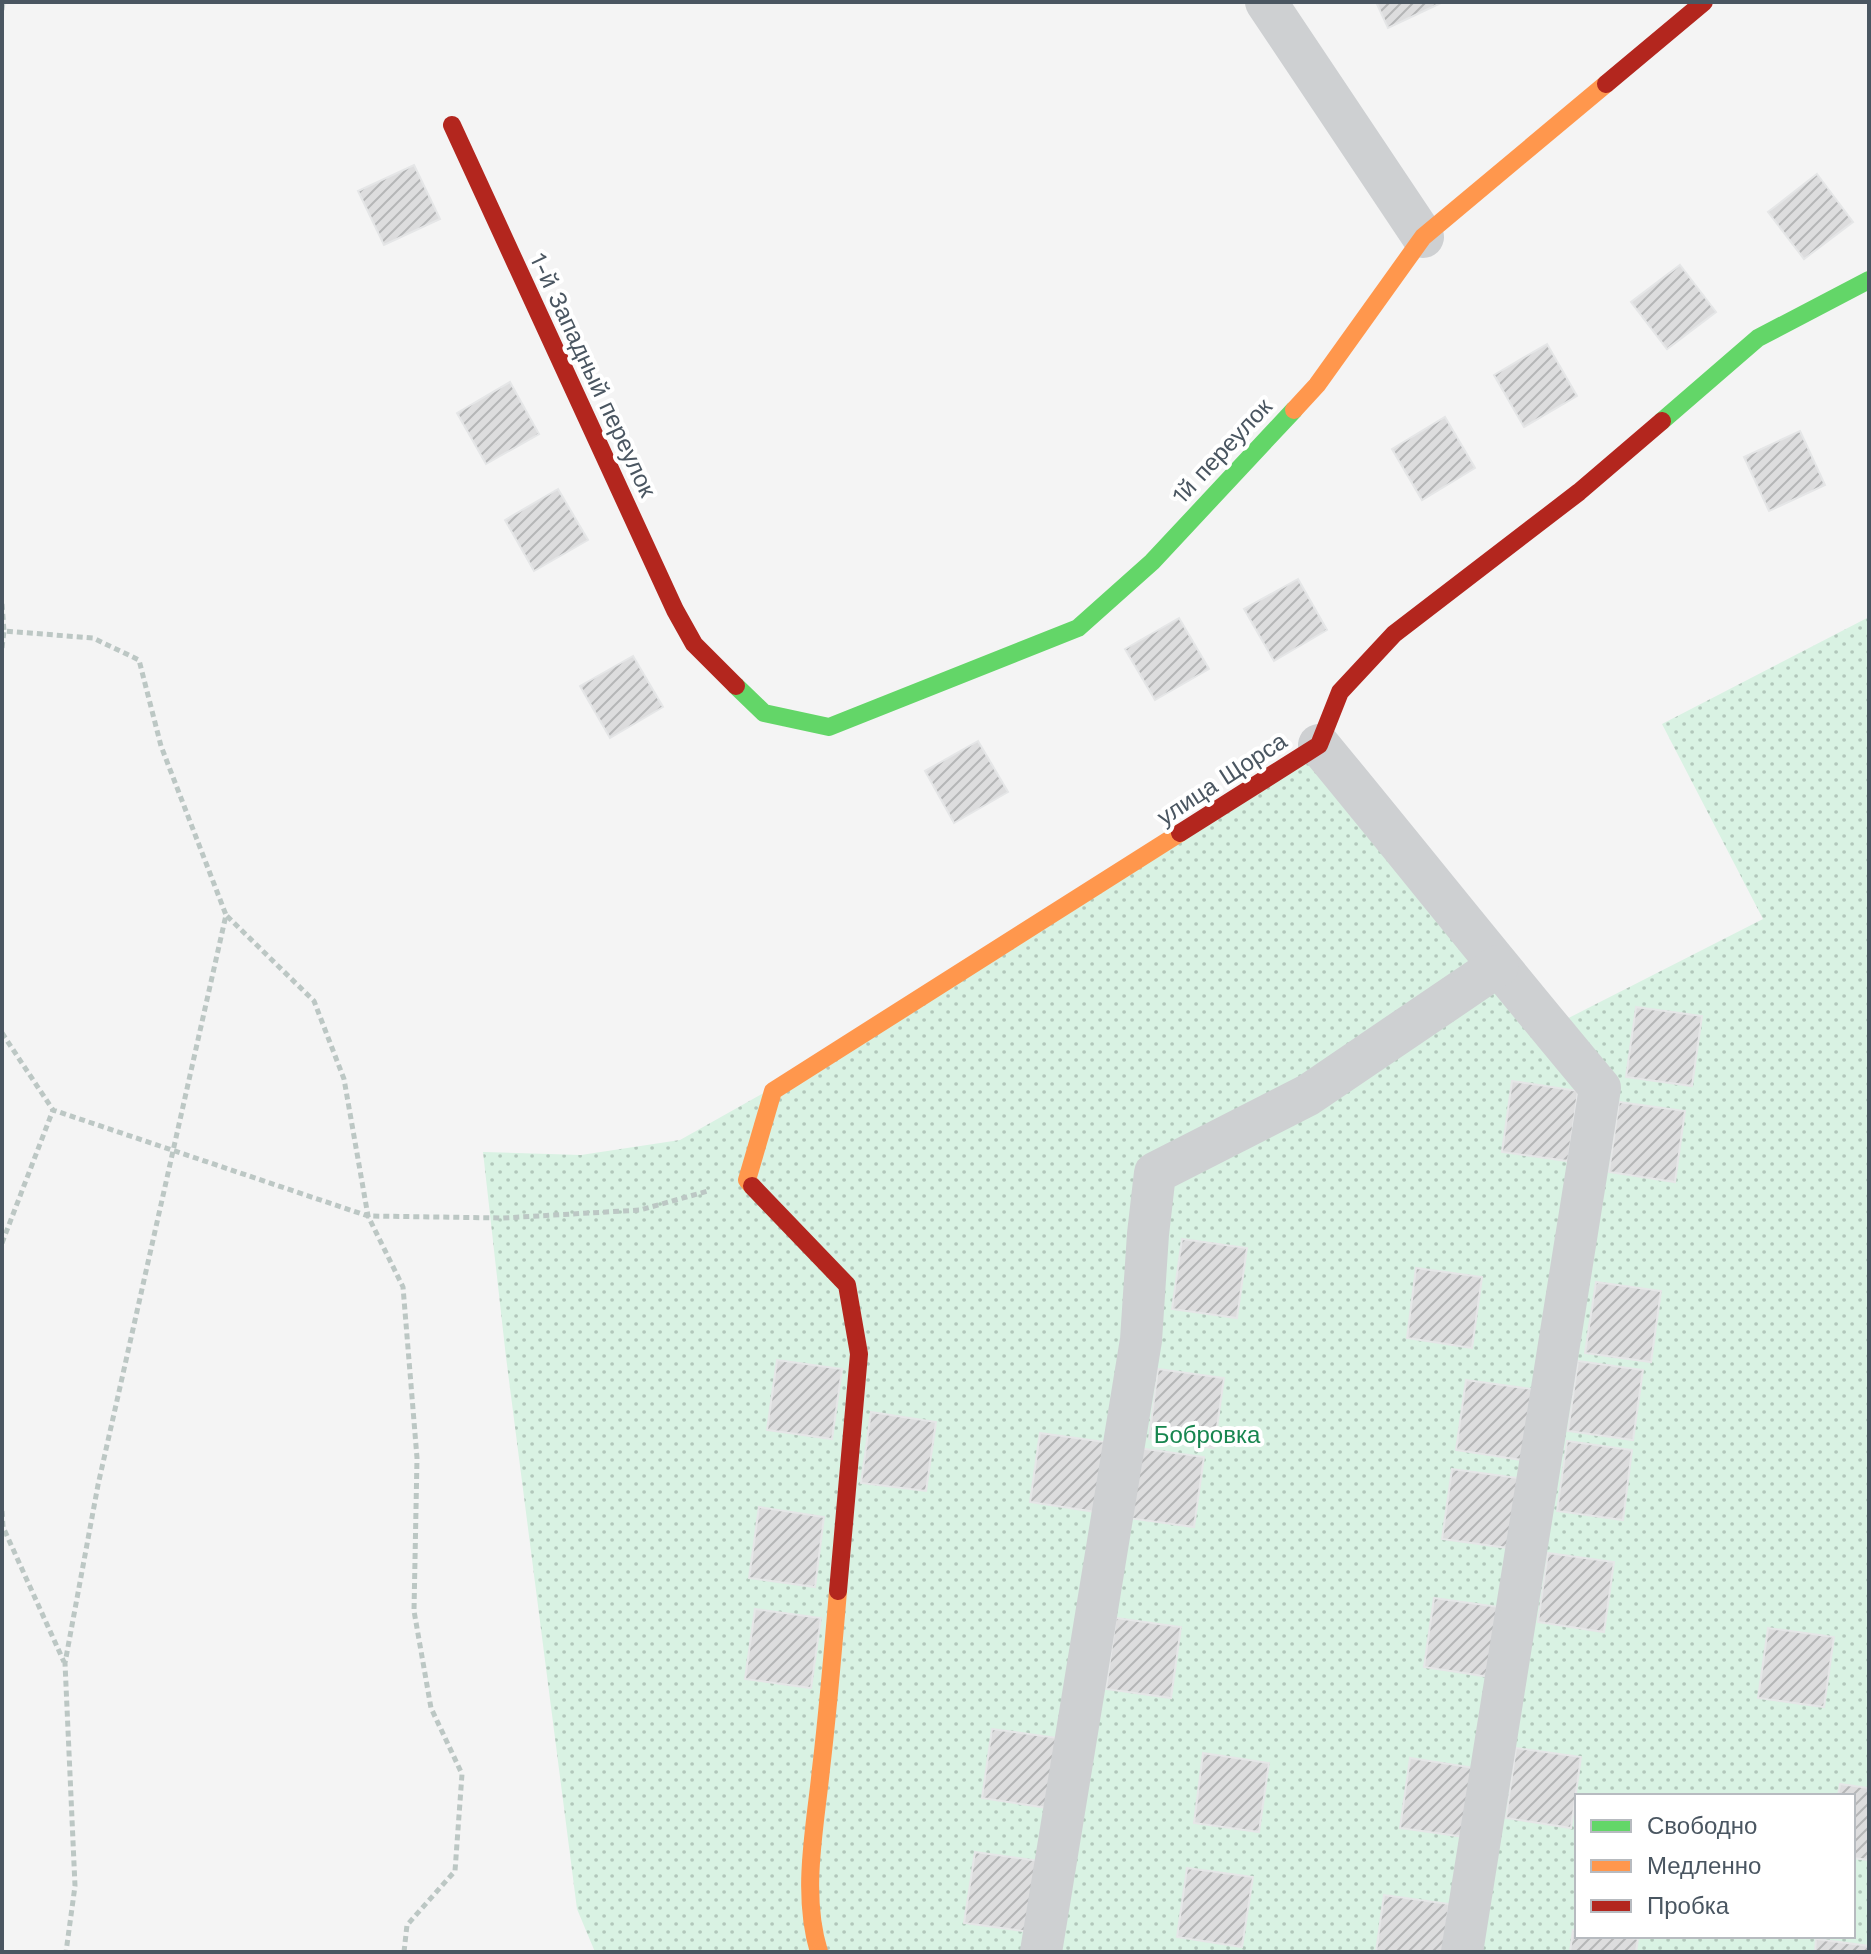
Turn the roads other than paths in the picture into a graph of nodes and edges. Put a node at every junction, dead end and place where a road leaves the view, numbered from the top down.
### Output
1 (1266, 2) edge
2 (1704, 2) edge
3 (452, 125) dead end
4 (1423, 237) junction
5 (1869, 280) edge
6 (694, 644) joint
7 (1319, 745) junction
8 (1498, 966) junction
9 (819, 1952) edge
10 (1041, 1952) edge
11 (1462, 1952) edge

1 - 4 street
2 - 4 street, 1й переулок
3 - 6 street, 1-й Западный переулок
4 - 6 street, 1й переулок
5 - 7 street, улица Щорса
7 - 8 street
7 - 9 street, улица Щорса
8 - 10 street
8 - 11 street

